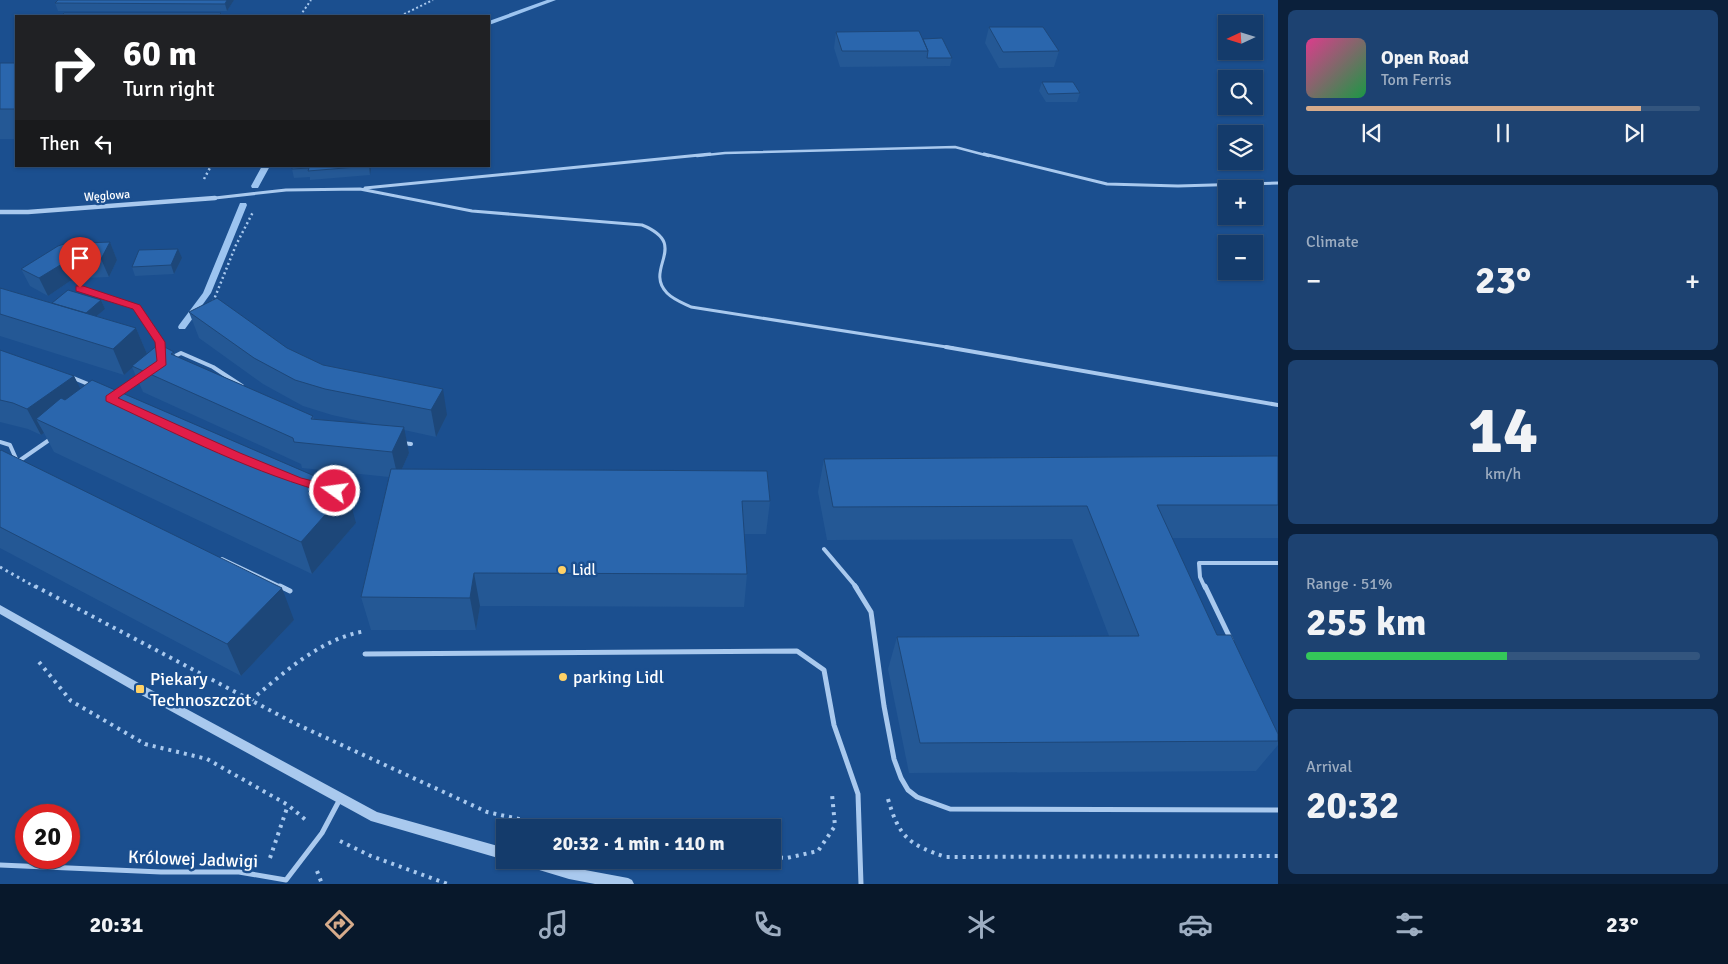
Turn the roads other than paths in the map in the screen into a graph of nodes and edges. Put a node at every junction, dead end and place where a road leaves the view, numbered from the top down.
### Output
1 (1278, 183) edge
2 (360, 188) junction
3 (215, 198) joint
4 (0, 212) edge
5 (80, 288) dead end
6 (162, 356) edge
7 (169, 359) edge
8 (147, 372) edge
9 (62, 374) edge
10 (95, 388) edge
11 (244, 388) edge
12 (118, 403) edge
13 (1278, 405) edge
14 (56, 435) edge
15 (392, 441) edge
16 (0, 442) edge
17 (411, 444) dead end
18 (18, 462) junction
19 (12, 466) edge
20 (27, 466) edge
21 (335, 491) edge
22 (354, 496) dead end
23 (824, 549) dead end
24 (220, 558) edge
25 (1278, 563) edge
26 (290, 591) dead end
27 (0, 609) edge
28 (1234, 645) edge
29 (365, 654) dead end
30 (340, 799) junction
31 (1278, 810) edge
32 (496, 851) edge
33 (0, 865) edge
34 (556, 869) edge
35 (285, 882) edge
36 (628, 884) edge
37 (861, 884) edge

1 - 2 lane
2 - 3 lane
2 - 13 lane
3 - 4 street, Węglowa
5 - 6 lane
7 - 11 lane
8 - 12 lane
9 - 10 lane
14 - 18 lane
15 - 17 lane
16 - 18 lane
18 - 19 lane
18 - 20 lane
21 - 22 lane
23 - 31 lane
24 - 26 lane
25 - 28 lane
27 - 30 street
29 - 37 lane
30 - 32 street
30 - 35 lane, Królowej Jadwigi
33 - 35 lane, Królowej Jadwigi
34 - 36 street

